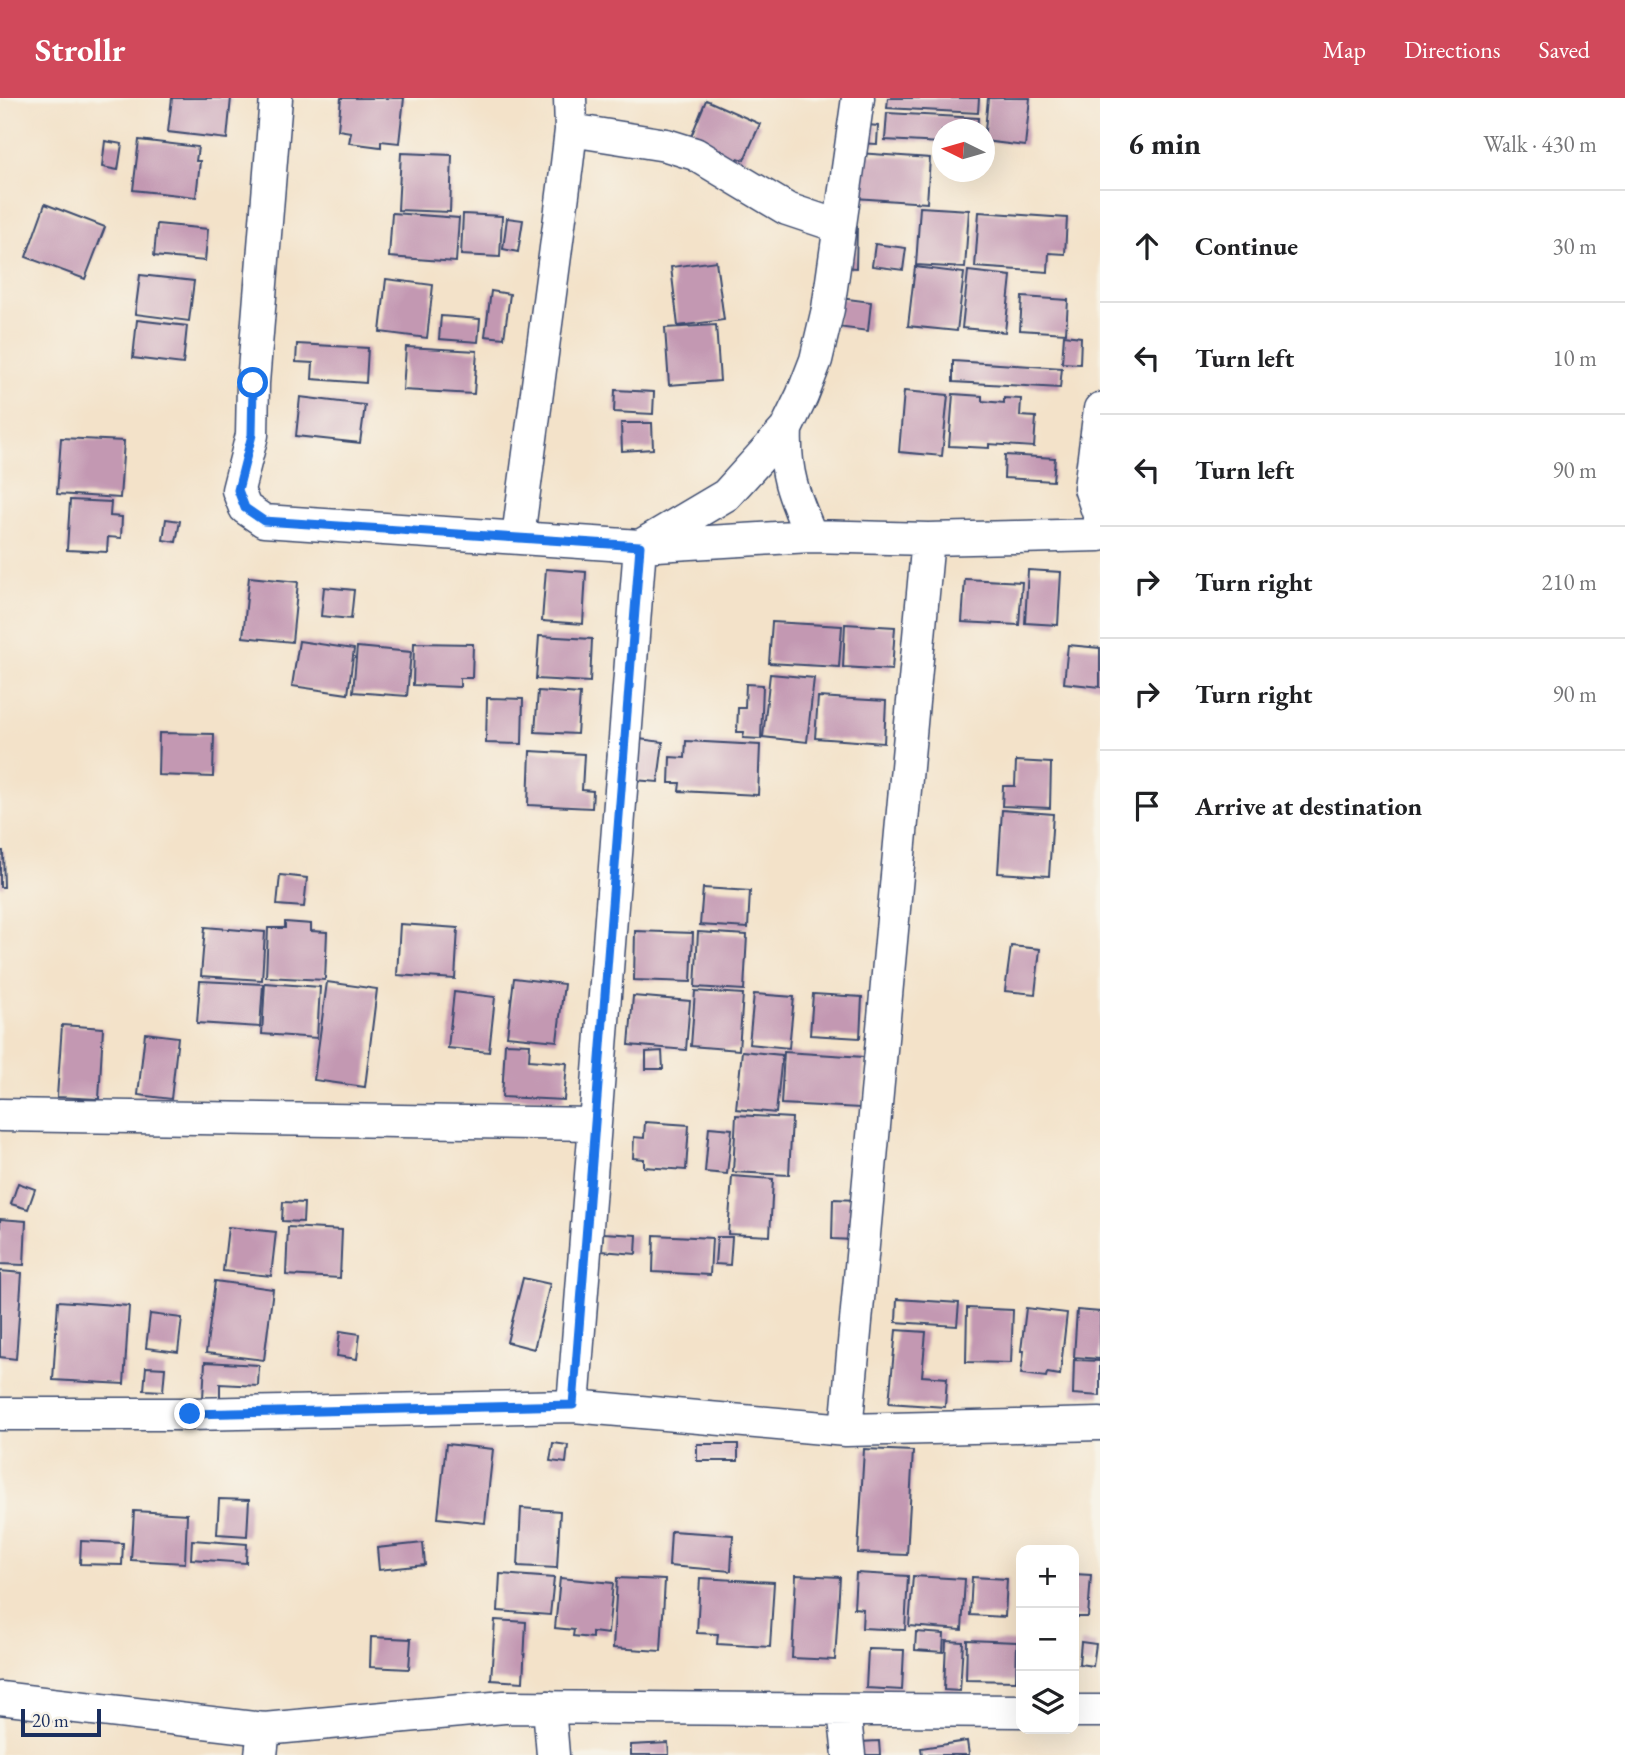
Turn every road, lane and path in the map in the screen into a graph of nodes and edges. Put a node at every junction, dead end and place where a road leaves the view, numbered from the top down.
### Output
1 (276, 98) edge
2 (570, 98) edge
3 (858, 98) edge
4 (571, 130) junction
5 (838, 226) junction
6 (1100, 409) edge
7 (786, 429) junction
8 (1100, 517) edge
9 (1100, 535) edge
10 (811, 536) junction
11 (518, 537) junction
12 (928, 540) junction
13 (640, 546) junction
14 (0, 1115) edge
15 (594, 1124) junction
16 (573, 1405) junction
17 (0, 1414) edge
18 (1100, 1424) edge
19 (846, 1430) junction
20 (0, 1699) edge
21 (549, 1707) junction
22 (844, 1710) junction
23 (1016, 1711) edge
24 (263, 1742) edge
25 (552, 1755) edge
26 (849, 1755) edge

1 - 11 street
2 - 4 street
3 - 5 street
4 - 5 street
4 - 11 street
5 - 7 street
6 - 8 street
7 - 10 street
7 - 13 street
9 - 12 street
10 - 12 street
10 - 13 street
11 - 13 street
12 - 19 street
13 - 15 street
14 - 15 street
15 - 16 street
16 - 17 street
16 - 19 street
18 - 19 street
20 - 24 street
21 - 22 street
21 - 24 street
21 - 25 street
22 - 23 street
22 - 26 street

